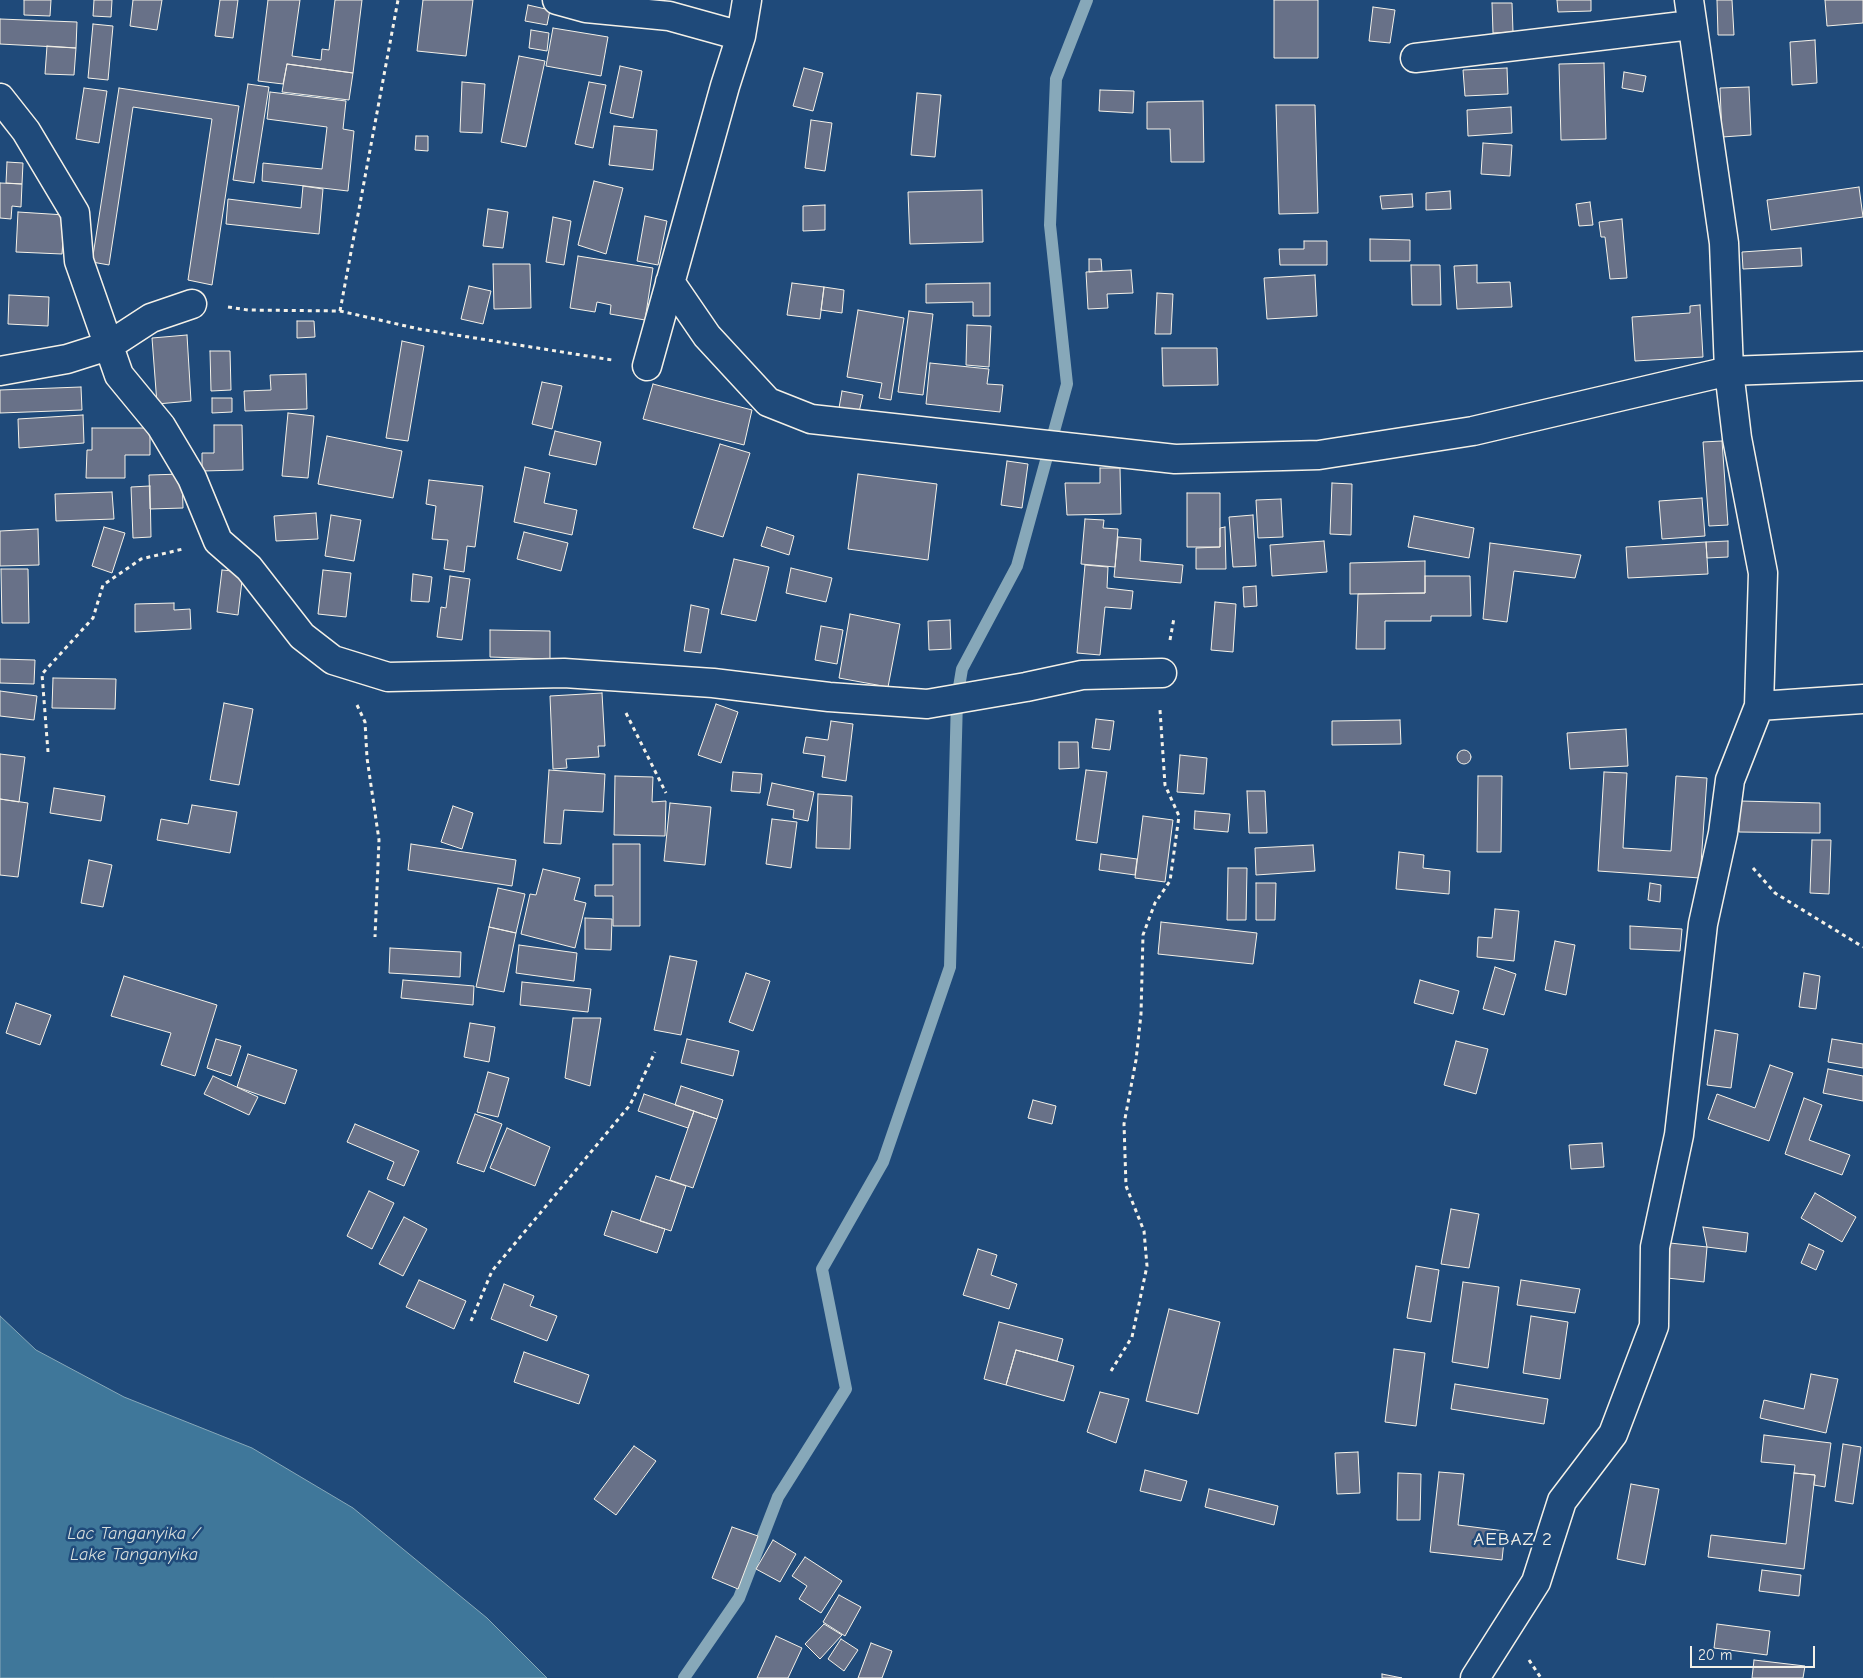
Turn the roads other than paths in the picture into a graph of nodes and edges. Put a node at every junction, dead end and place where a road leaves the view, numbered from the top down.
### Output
1 (557, 0) edge
2 (747, 0) edge
3 (1690, 12) edge
4 (741, 36) junction
5 (1415, 58) dead end
6 (0, 98) edge
7 (670, 282) junction
8 (192, 304) road end
9 (108, 346) junction
10 (647, 366) road end
11 (1863, 366) edge
12 (0, 371) edge
13 (1729, 371) junction
14 (1162, 673) road end
15 (1863, 699) edge
16 (1759, 706) junction
17 (1475, 1678) edge

1 - 4 street
2 - 4 street
3 - 5 street
3 - 13 street
4 - 7 street
6 - 9 street
7 - 10 street
7 - 13 street
8 - 9 street
9 - 12 street
9 - 14 street
11 - 13 street
13 - 16 street
15 - 16 street
16 - 17 street

